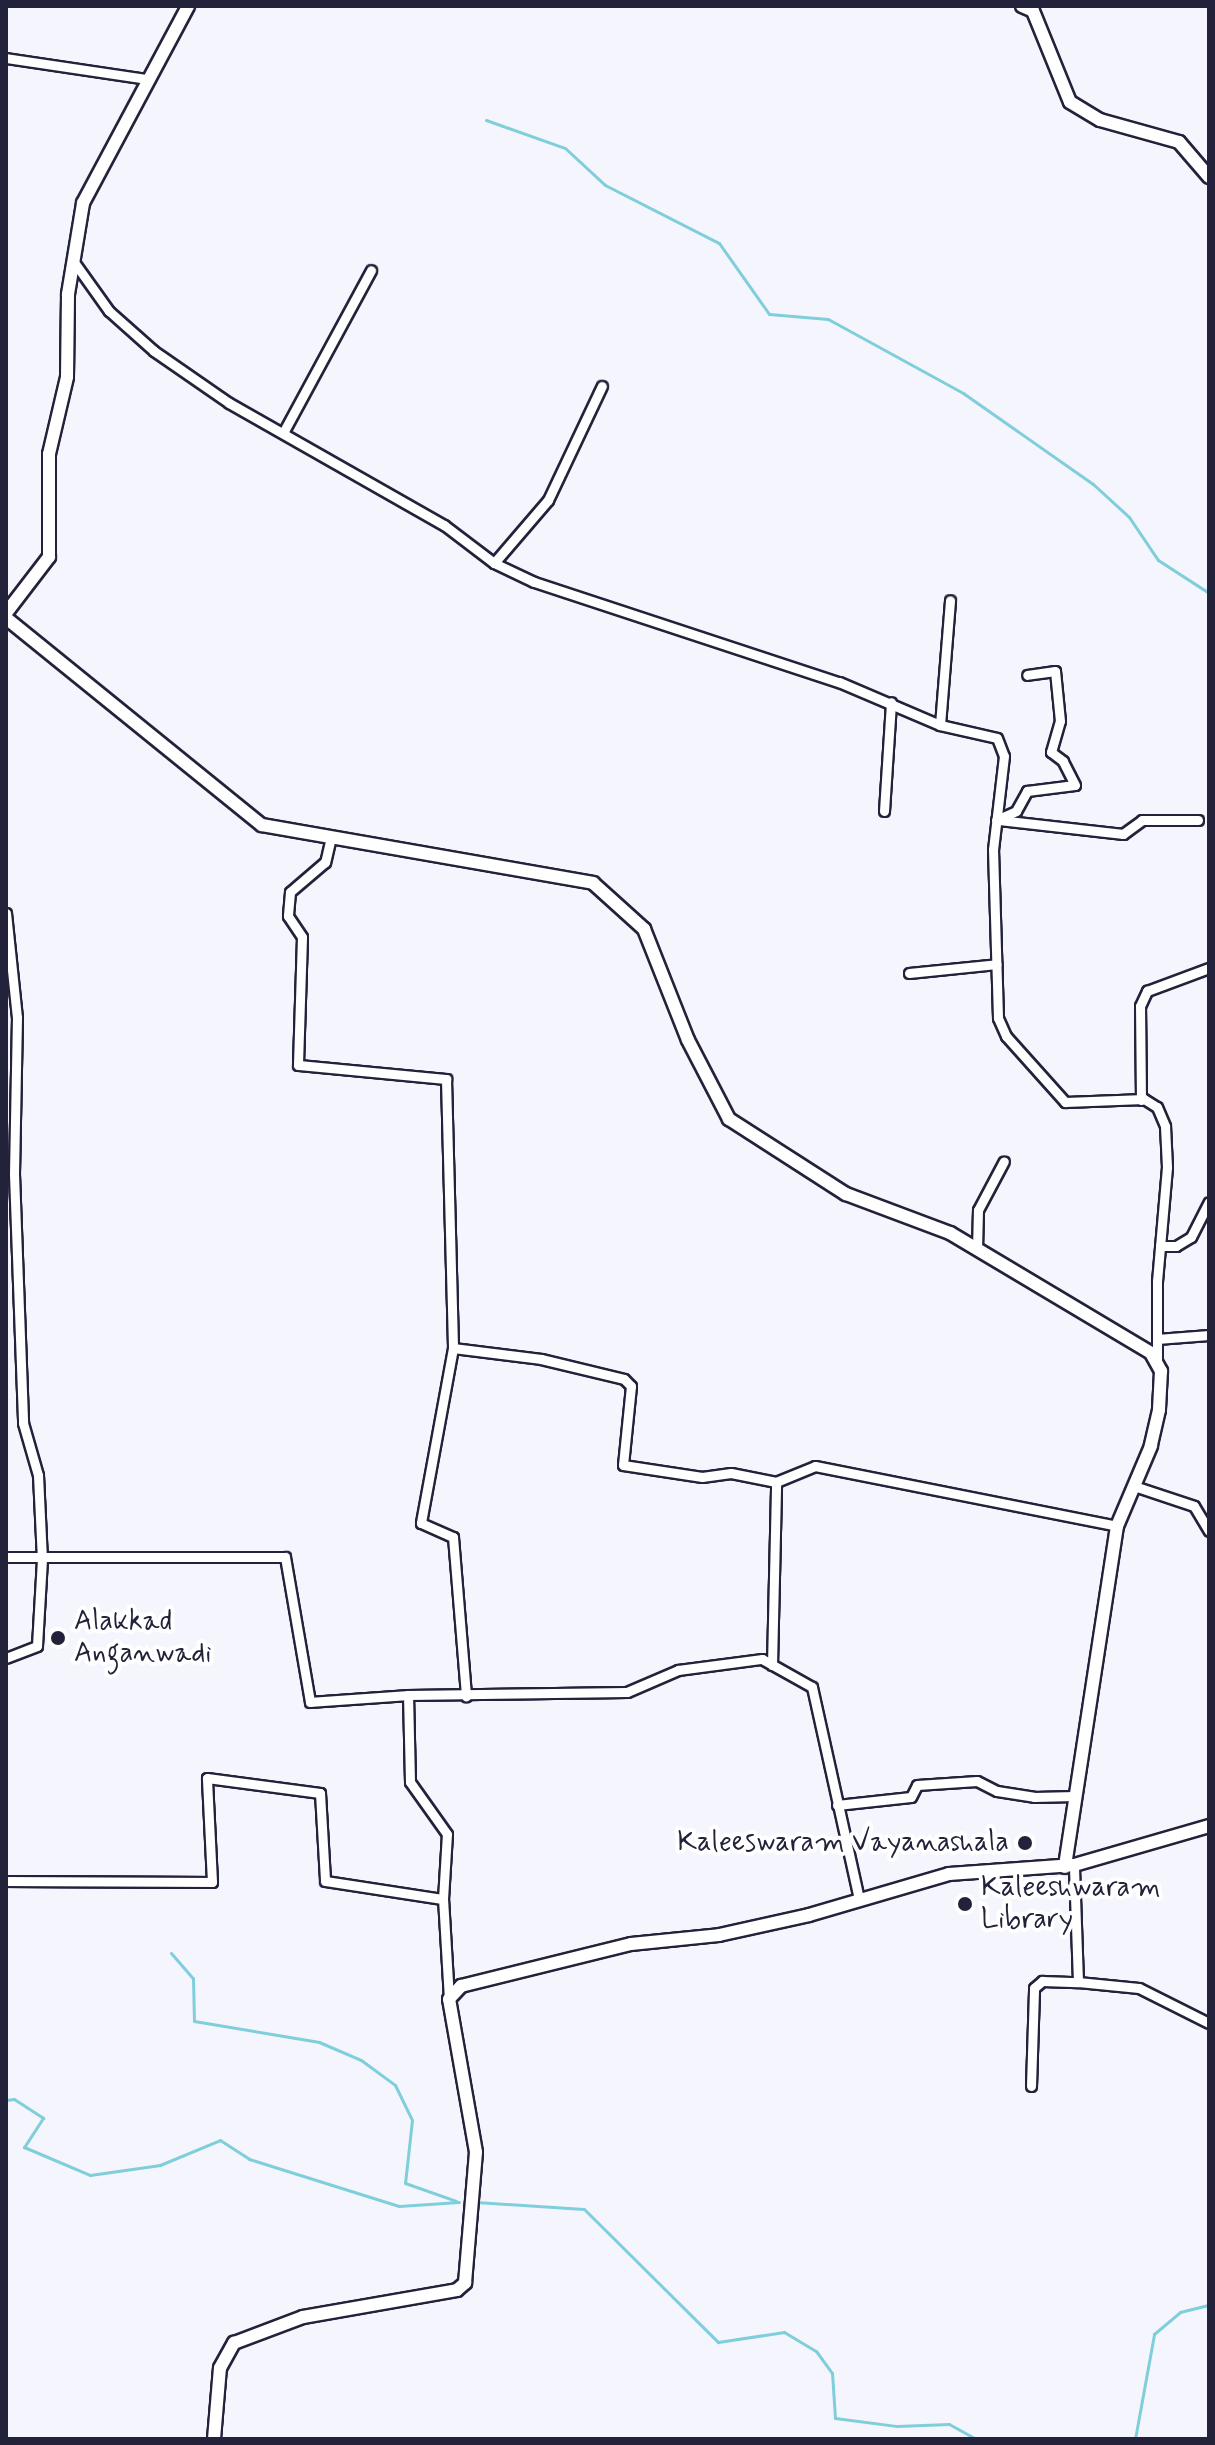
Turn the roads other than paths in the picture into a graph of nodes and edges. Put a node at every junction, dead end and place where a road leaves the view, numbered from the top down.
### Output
1 (188, 6) edge
2 (1029, 8) edge
3 (6, 58) edge
4 (146, 79) junction
5 (1209, 177) edge
6 (74, 262) junction
7 (371, 270) dead end
8 (602, 386) dead end
9 (283, 433) junction
10 (494, 563) junction
11 (950, 600) dead end
12 (6, 615) edge
13 (1027, 675) dead end
14 (891, 702) junction
15 (940, 725) junction
16 (884, 811) dead end
17 (996, 820) junction
18 (1198, 820) dead end
19 (331, 837) junction
20 (6, 913) edge
21 (997, 964) junction
22 (1209, 968) edge
23 (909, 973) dead end
24 (8, 977) edge
25 (1141, 1100) junction
26 (1004, 1161) dead end
27 (1209, 1202) edge
28 (1160, 1246) junction
29 (977, 1250) junction
30 (1209, 1335) edge
31 (1157, 1339) junction
32 (453, 1348) junction
33 (1157, 1360) junction
34 (776, 1482) junction
35 (1134, 1486) junction
36 (1117, 1526) junction
37 (1209, 1531) edge
38 (6, 1557) edge
39 (42, 1559) junction
40 (6, 1658) edge
41 (772, 1665) junction
42 (408, 1695) junction
43 (466, 1696) junction
44 (1075, 1796) junction
45 (837, 1805) junction
46 (1209, 1826) edge
47 (1069, 1866) junction
48 (6, 1881) edge
49 (443, 1899) junction
50 (859, 1899) junction
51 (1078, 1982) junction
52 (449, 1999) junction
53 (1209, 2023) edge
54 (1031, 2086) dead end
55 (214, 2439) edge

1 - 4 street
2 - 5 street
3 - 4 street
4 - 6 street
6 - 9 street
6 - 12 street
7 - 9 street
8 - 10 street
9 - 10 street
10 - 14 street
11 - 15 street
12 - 19 street
13 - 17 street
14 - 15 street
14 - 16 street
15 - 17 street
17 - 18 street
17 - 21 street
19 - 29 street
19 - 32 street
20 - 24 street
21 - 23 street
21 - 25 street
22 - 25 street
24 - 39 street
25 - 28 street
26 - 29 street
27 - 28 street
28 - 31 street
29 - 33 street
30 - 31 street
31 - 33 street
32 - 34 street
32 - 43 street
33 - 35 street
34 - 36 street
34 - 41 street
35 - 36 street
35 - 37 street
36 - 44 street
38 - 39 street
39 - 40 street
39 - 42 street
41 - 43 street
41 - 45 street
42 - 43 street
42 - 49 street
44 - 45 street
44 - 47 street
45 - 50 street
46 - 47 street
47 - 50 street
47 - 51 street
48 - 49 street
49 - 52 street
50 - 52 street
51 - 53 street
51 - 54 street
52 - 55 street

